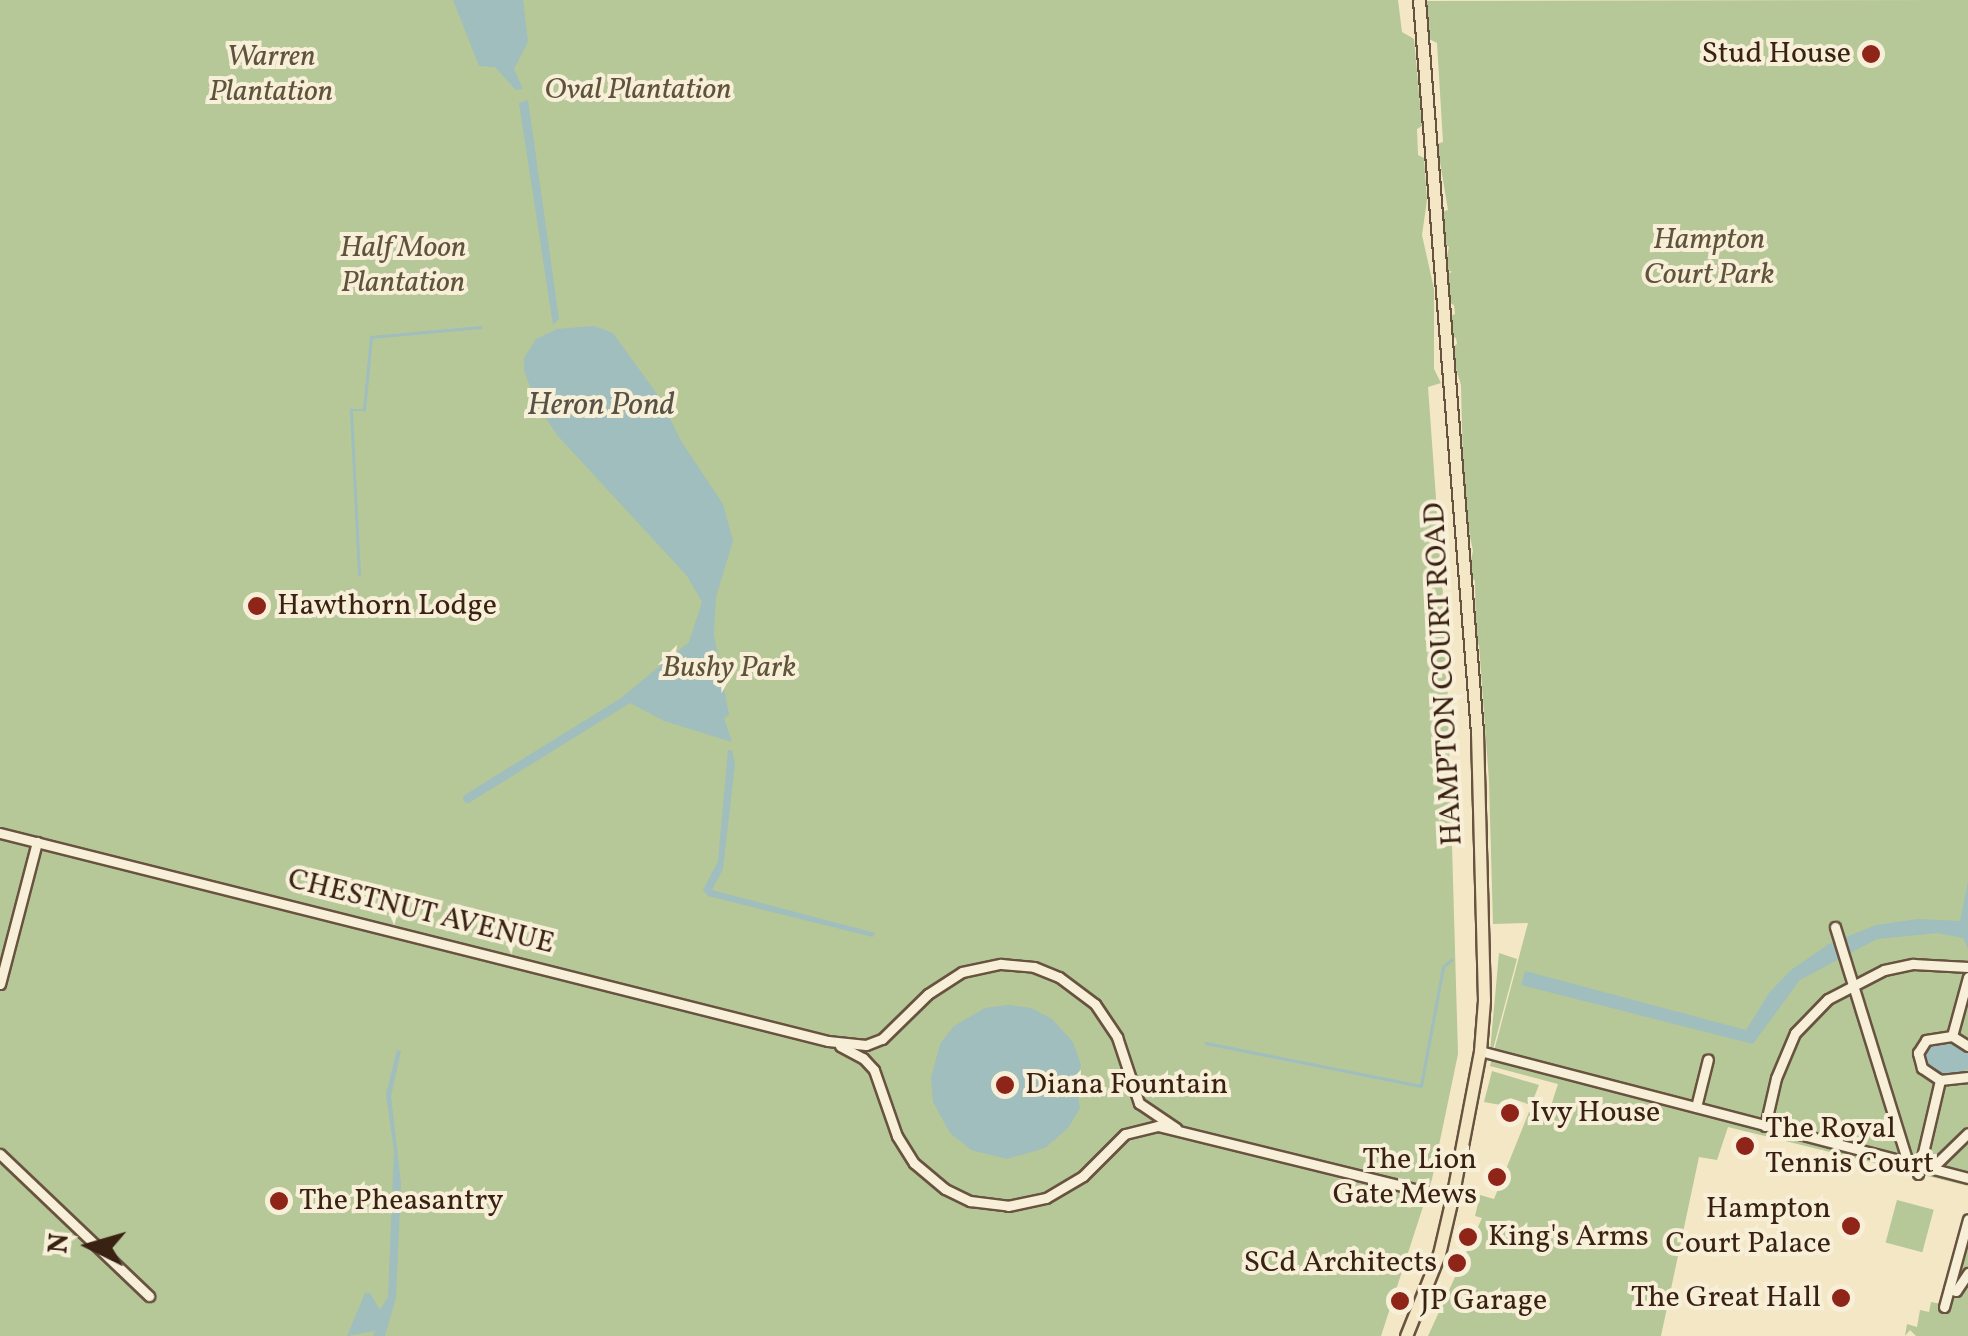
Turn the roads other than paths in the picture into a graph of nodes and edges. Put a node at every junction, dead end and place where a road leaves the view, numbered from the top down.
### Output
1 (1420, 0) edge
2 (0, 833) edge
3 (37, 842) junction
4 (1837, 931) dead end
5 (1968, 967) edge
6 (1968, 977) edge
7 (1854, 983) junction
8 (0, 984) edge
9 (1952, 1036) junction
10 (828, 1041) junction
11 (866, 1044) junction
12 (1968, 1046) edge
13 (1480, 1051) junction
14 (1708, 1059) dead end
15 (868, 1062) junction
16 (1968, 1077) edge
17 (1940, 1080) junction
18 (1696, 1107) junction
19 (1148, 1110) junction
20 (1765, 1126) junction
21 (1142, 1128) junction
22 (1176, 1128) junction
23 (1968, 1132) edge
24 (0, 1154) edge
25 (1908, 1162) junction
26 (1932, 1168) junction
27 (1919, 1170) junction
28 (1968, 1178) edge
29 (1452, 1198) junction
30 (1968, 1218) edge
31 (1968, 1274) edge
32 (1949, 1289) junction
33 (148, 1296) dead end
34 (1947, 1304) dead end
35 (1406, 1336) edge

1 - 13 main road, HAMPTON COURT ROAD
2 - 3 street, CHESTNUT AVENUE
3 - 8 street
3 - 10 street, CHESTNUT AVENUE
4 - 7 street
5 - 7 street
6 - 9 street
7 - 20 street
7 - 25 street
9 - 12 street
9 - 17 street
10 - 11 street, CHESTNUT AVENUE
10 - 15 street, CHESTNUT AVENUE
11 - 15 street
11 - 19 street
13 - 18 street
13 - 29 main road, HAMPTON COURT ROAD
14 - 18 street
15 - 21 street
16 - 17 street
17 - 27 street
18 - 20 street
19 - 21 street
19 - 22 street
20 - 25 street
21 - 22 street
22 - 29 street
23 - 26 street
24 - 33 street
25 - 27 street
26 - 27 street
26 - 28 street
29 - 35 main road, HAMPTON COURT ROAD
30 - 32 street
31 - 32 street
32 - 34 street

